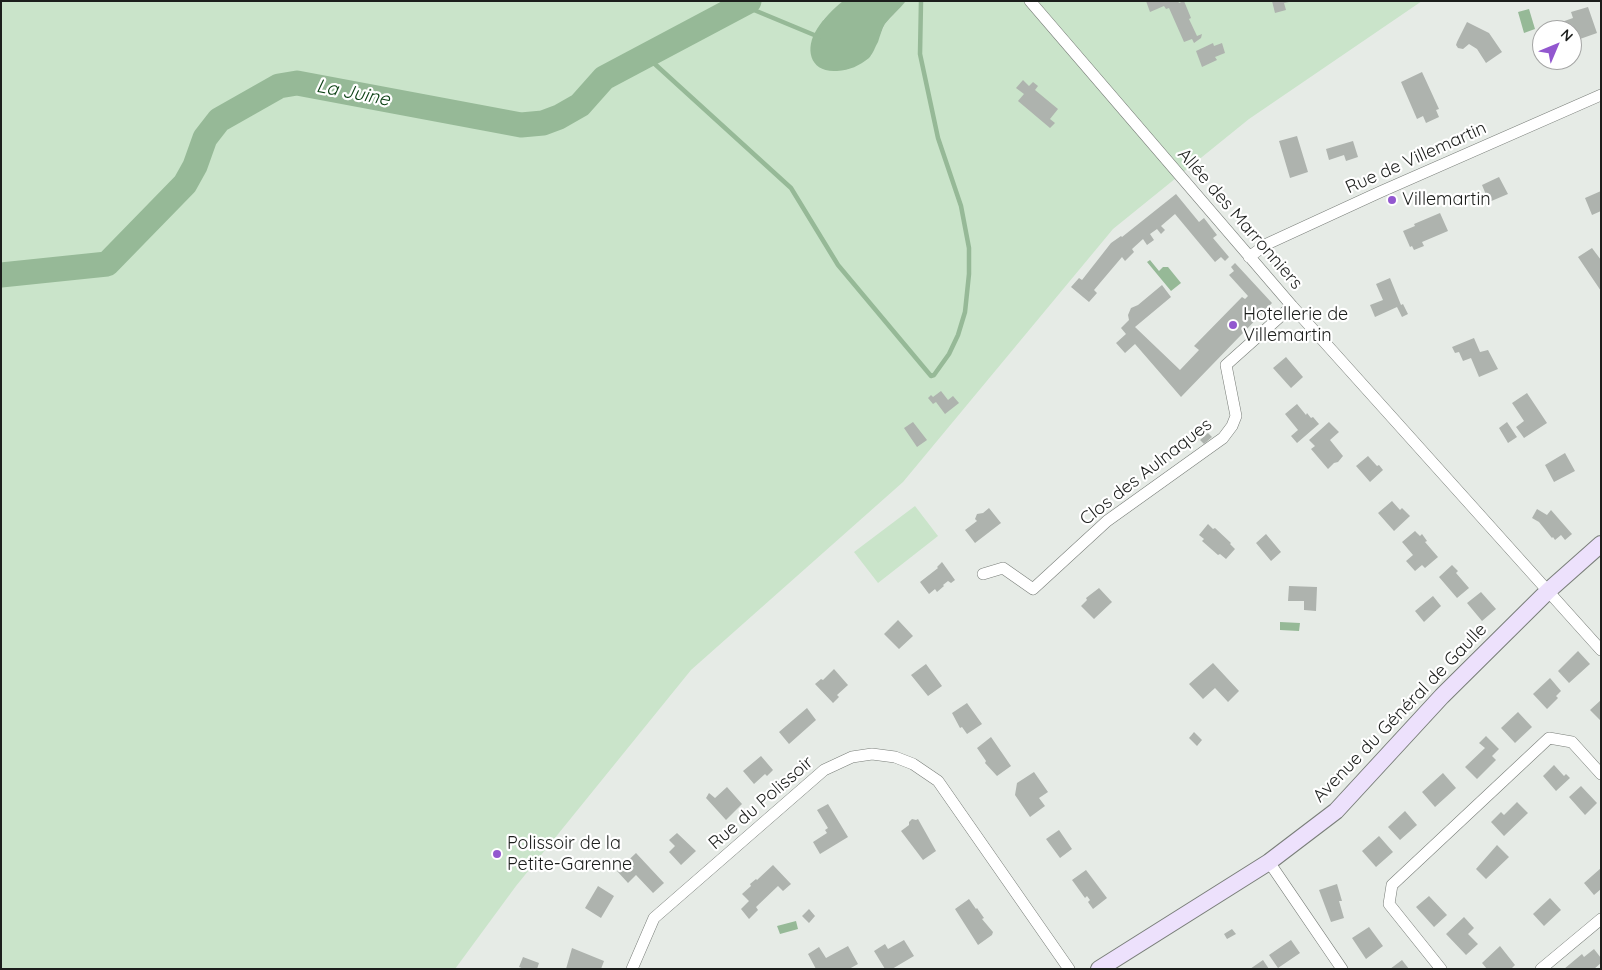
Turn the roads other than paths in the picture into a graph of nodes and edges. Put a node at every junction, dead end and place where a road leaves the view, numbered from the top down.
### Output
1 (1030, 1) edge
2 (1601, 95) edge
3 (1249, 257) junction
4 (1292, 306) junction
5 (1601, 544) edge
6 (983, 574) dead end
7 (1548, 591) junction
8 (1601, 650) edge
9 (1601, 774) edge
10 (1269, 862) junction
11 (1601, 919) edge
12 (632, 969) edge
13 (1069, 969) edge
14 (1099, 969) edge
15 (1342, 969) edge
16 (1441, 969) edge
17 (1542, 969) edge

1 - 3 street, Allée des Marronniers
2 - 3 street, Rue de Villemartin
3 - 4 street, Allée des Marronniers
4 - 6 street, Clos des Aulnaques
4 - 7 street, Allée des Marronniers
5 - 7 main road, Avenue du Général de Gaulle
7 - 8 street, Allée des Marronniers
7 - 10 main road, Avenue du Général de Gaulle
9 - 16 street
10 - 14 main road, Avenue du Général de Gaulle
10 - 15 street
11 - 17 street
12 - 13 street, Rue du Polissoir

